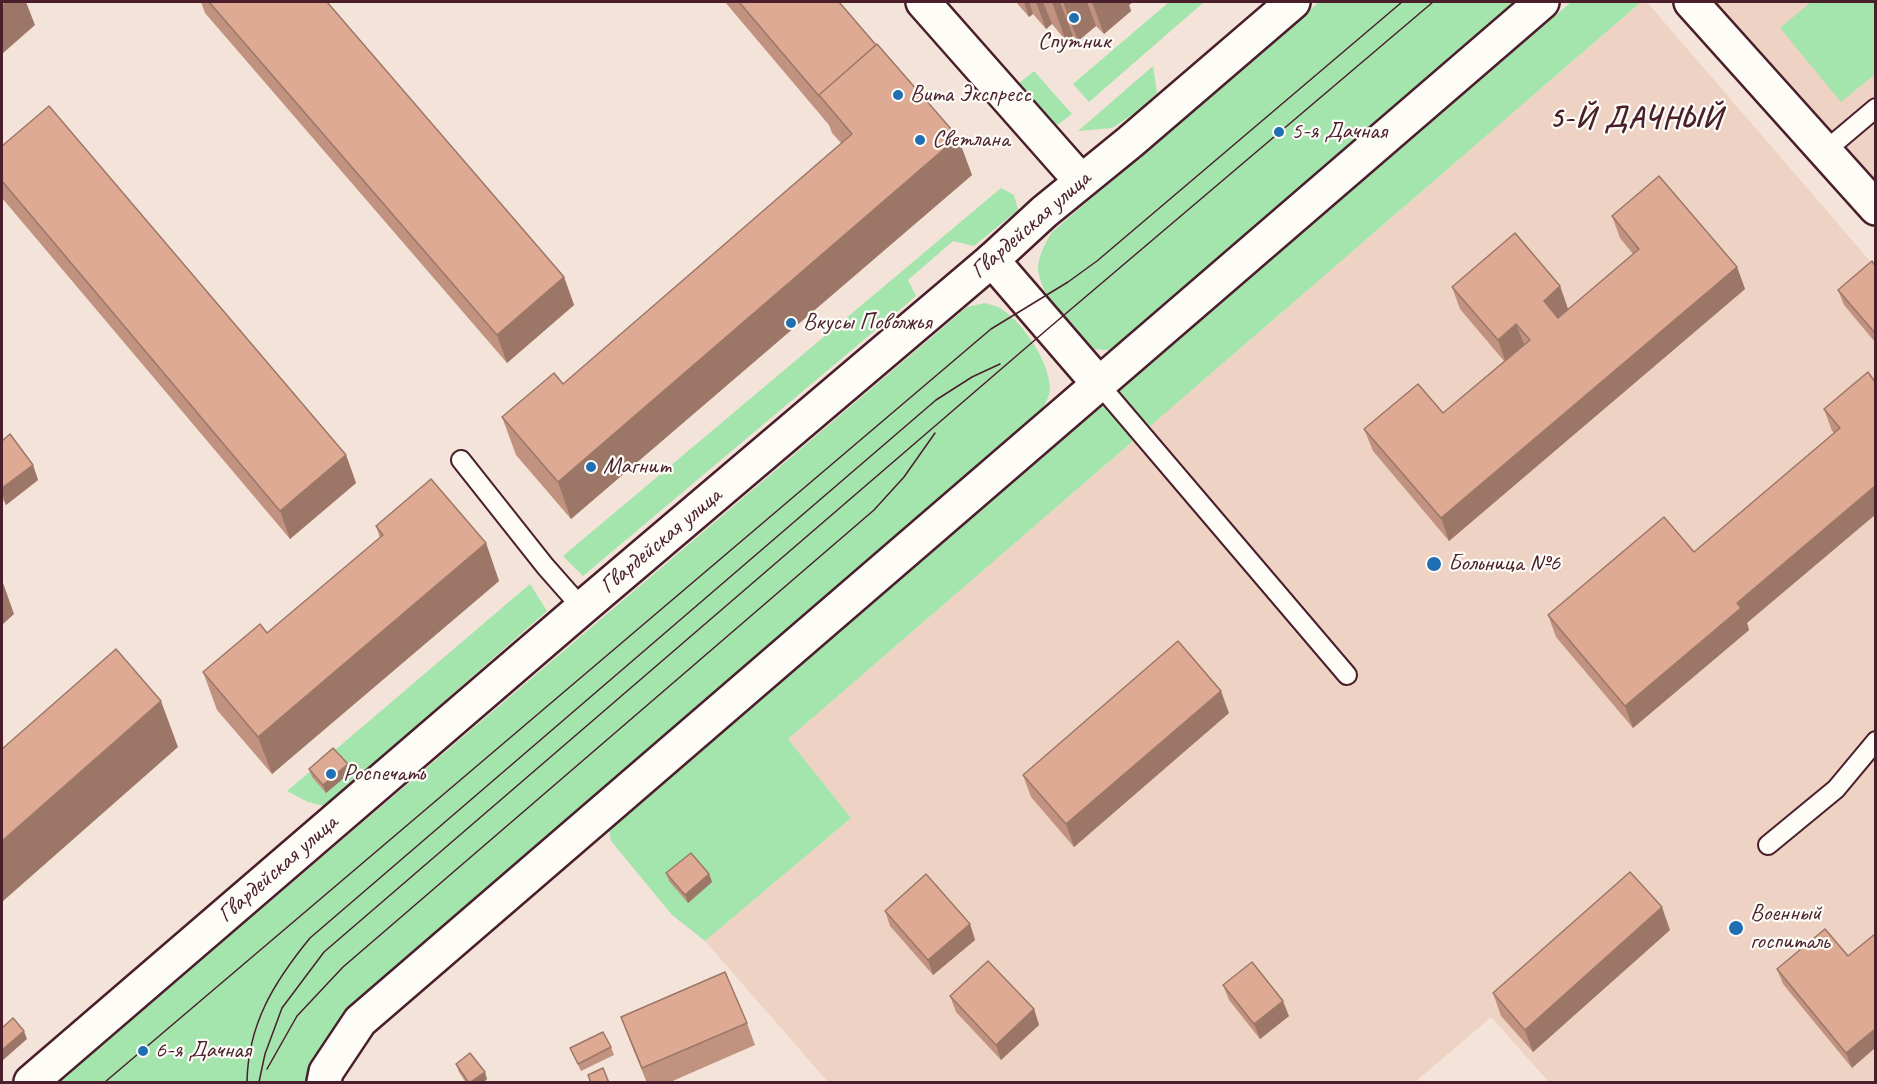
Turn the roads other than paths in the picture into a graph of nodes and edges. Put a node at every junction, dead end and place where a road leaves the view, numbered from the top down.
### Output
1 (923, 2) edge
2 (1293, 2) edge
3 (1542, 2) edge
4 (1691, 2) edge
5 (1875, 108) edge
6 (1825, 151) junction
7 (1081, 181) junction
8 (1875, 208) edge
9 (992, 260) junction
10 (1099, 384) junction
11 (461, 460) dead end
12 (582, 608) junction
13 (1347, 675) dead end
14 (1875, 741) edge
15 (1768, 845) dead end
16 (32, 1083) edge
17 (324, 1083) edge

1 - 7 street
2 - 7 street, Гвардейская улица
3 - 10 street
4 - 6 street
5 - 6 lane
6 - 8 street
7 - 9 street, Гвардейская улица
9 - 10 street
9 - 12 street, Гвардейская улица
10 - 13 lane
10 - 17 street
11 - 12 lane
12 - 16 street, Гвардейская улица
14 - 15 lane

